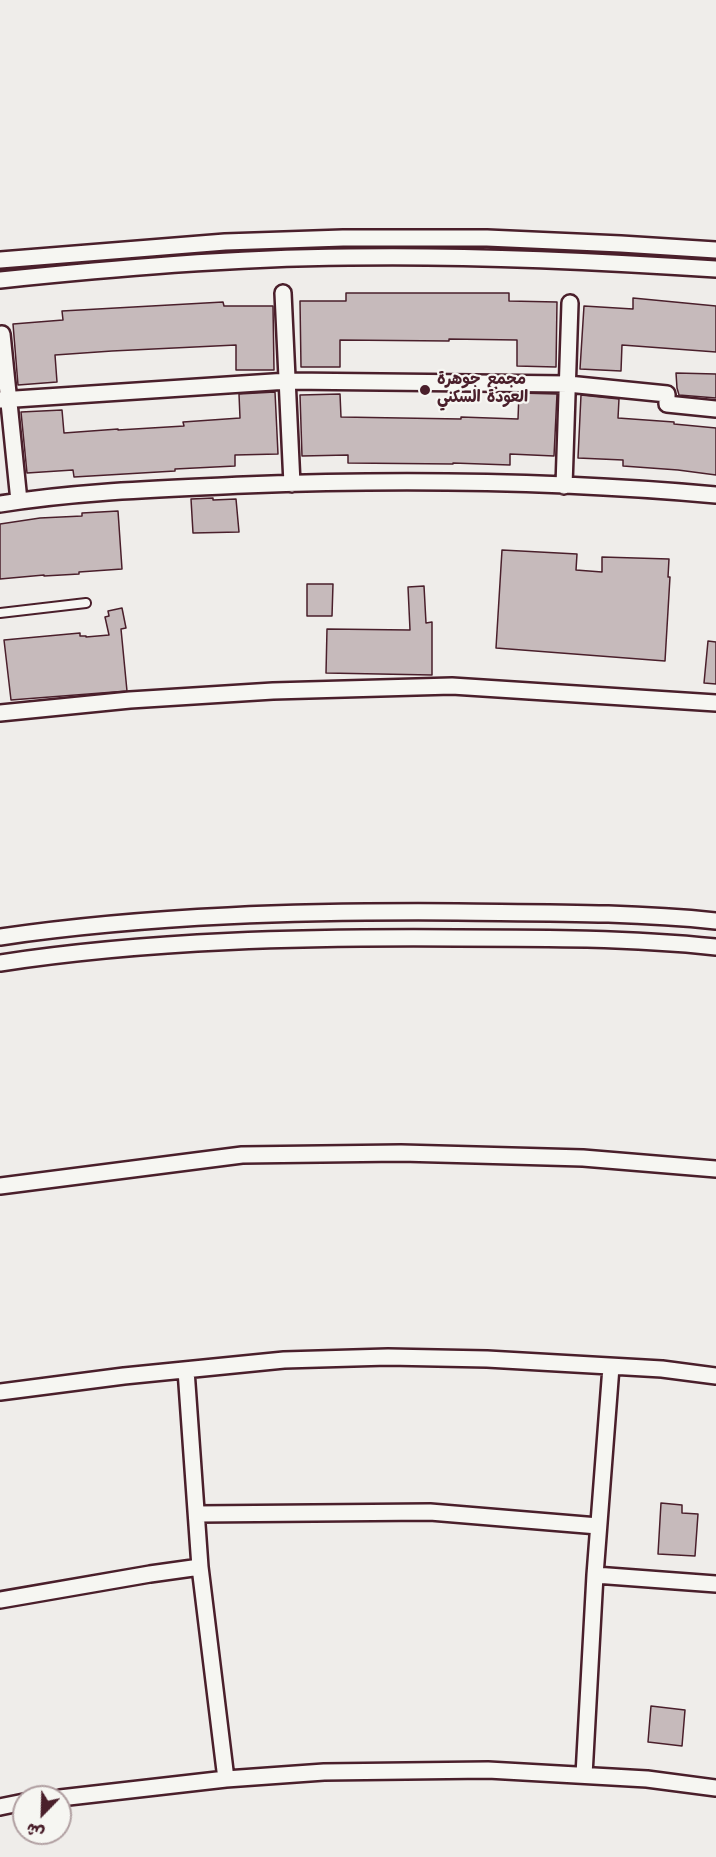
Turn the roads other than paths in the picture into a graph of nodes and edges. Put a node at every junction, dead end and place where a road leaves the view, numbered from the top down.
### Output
1 (716, 250) edge
2 (0, 260) edge
3 (716, 268) edge
4 (0, 280) edge
5 (283, 293) dead end
6 (570, 303) dead end
7 (2, 334) dead end
8 (288, 381) junction
9 (568, 384) junction
10 (5, 399) edge
11 (716, 409) edge
12 (292, 484) junction
13 (564, 486) junction
14 (716, 495) edge
15 (19, 501) junction
16 (0, 504) edge
17 (86, 603) dead end
18 (0, 613) edge
19 (716, 703) edge
20 (0, 713) edge
21 (716, 921) edge
22 (0, 937) edge
23 (716, 947) edge
24 (0, 963) edge
25 (716, 1169) edge
26 (0, 1185) edge
27 (611, 1367) junction
28 (186, 1370) junction
29 (716, 1376) edge
30 (0, 1392) edge
31 (198, 1514) junction
32 (598, 1526) junction
33 (200, 1567) junction
34 (595, 1575) junction
35 (716, 1584) edge
36 (0, 1600) edge
37 (584, 1775) junction
38 (226, 1779) junction
39 (716, 1788) edge
40 (72, 1797) edge

1 - 2 street
3 - 4 street
5 - 8 street
6 - 9 street
7 - 10 street
8 - 9 street
8 - 10 street
8 - 12 street
9 - 11 street
9 - 13 street
10 - 15 street
12 - 13 street
12 - 15 street
13 - 14 street
15 - 16 street
17 - 18 lane
19 - 20 street
21 - 22 street
23 - 24 street
25 - 26 street
27 - 28 street
27 - 29 street
27 - 32 street
28 - 30 street
28 - 31 street
31 - 32 street
31 - 33 street
32 - 34 street
33 - 36 street
33 - 38 street
34 - 35 street
34 - 37 street
37 - 38 street
37 - 39 street
38 - 40 street

